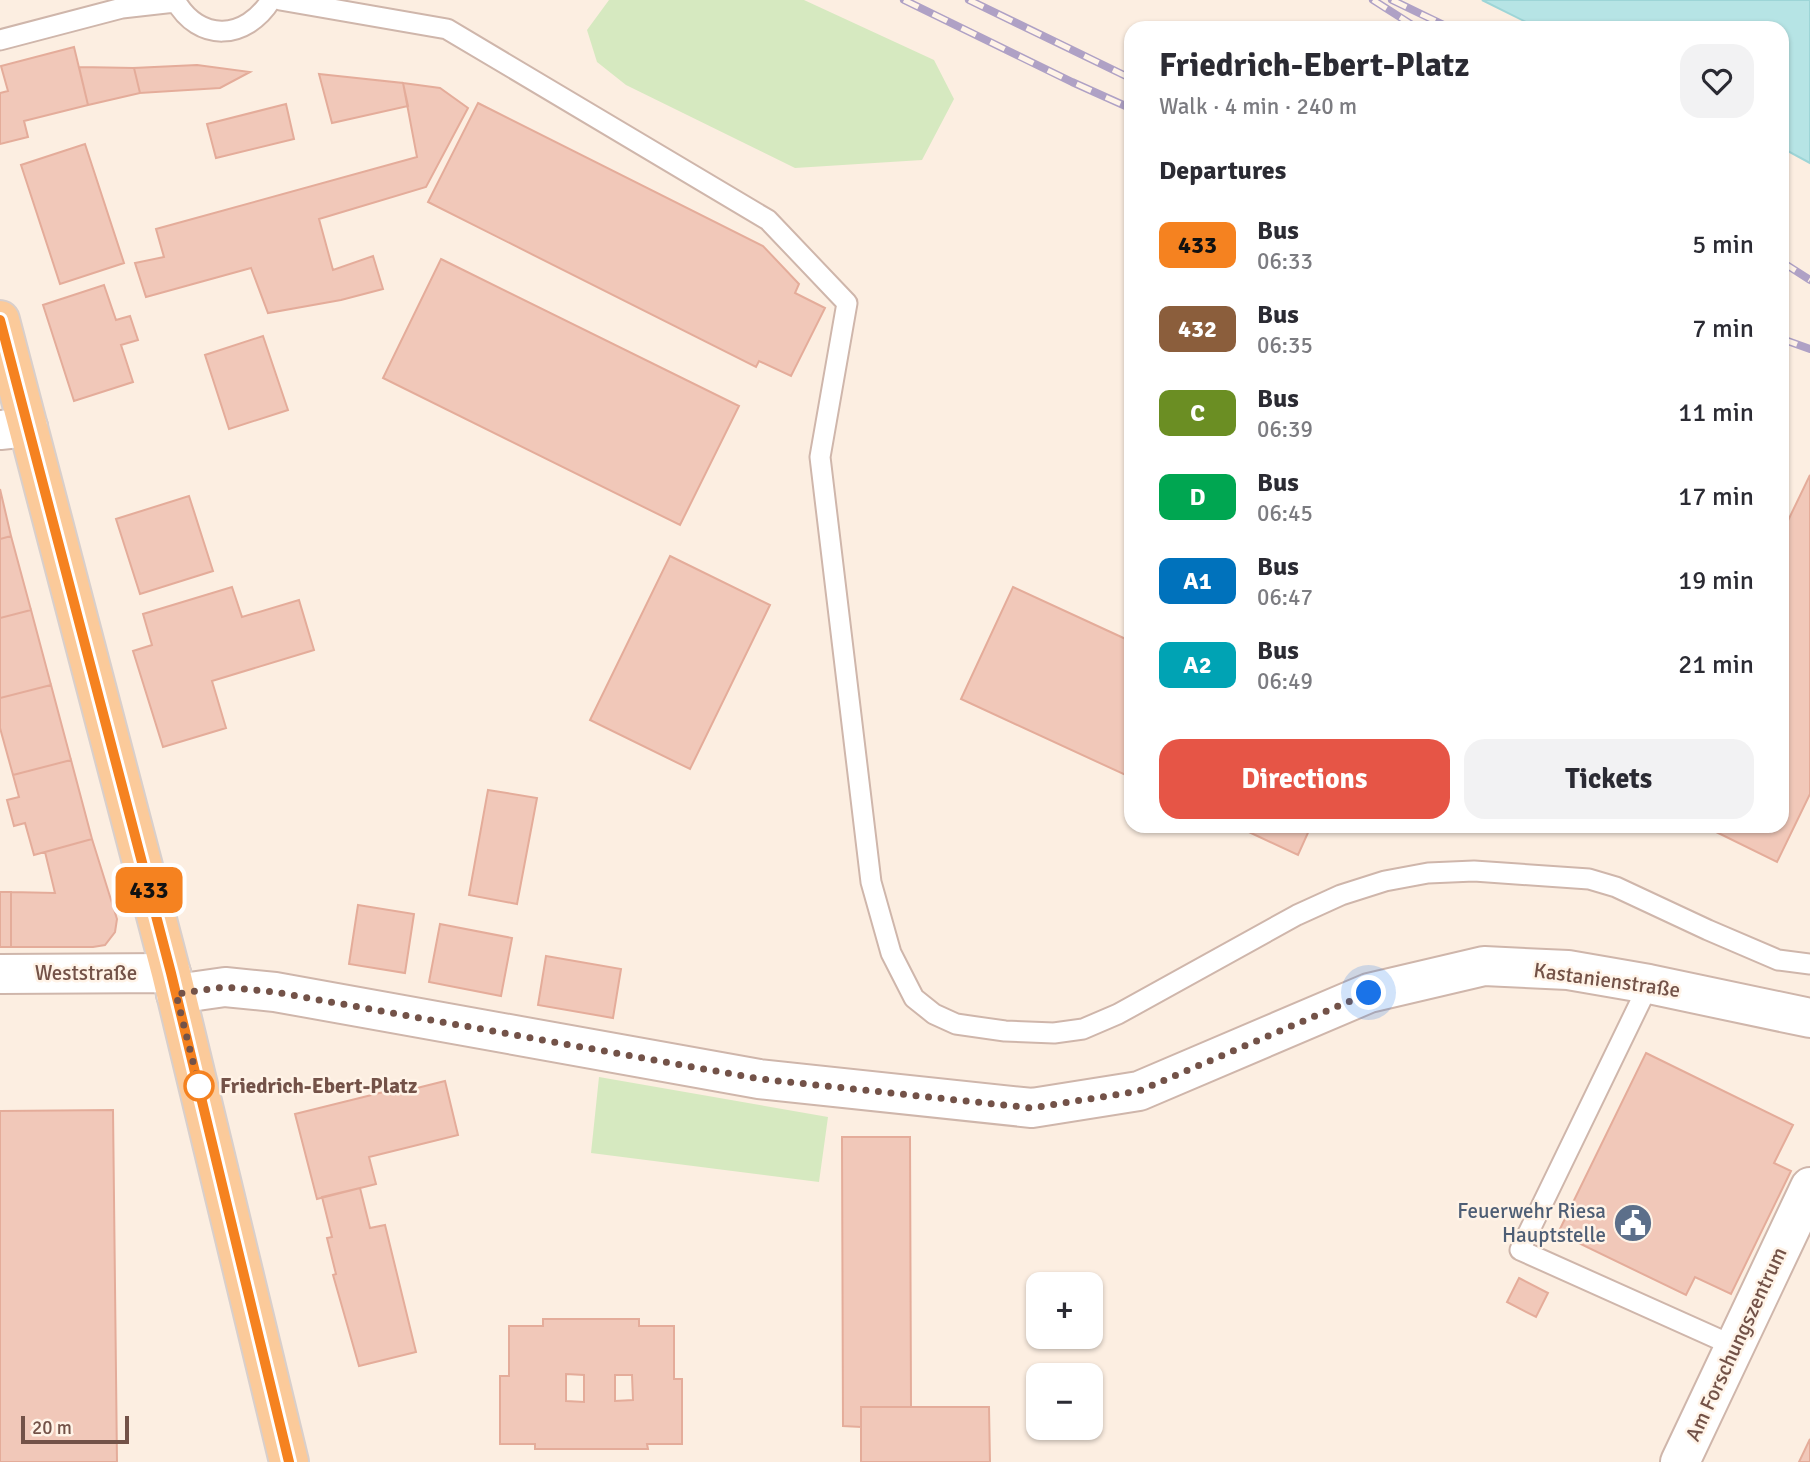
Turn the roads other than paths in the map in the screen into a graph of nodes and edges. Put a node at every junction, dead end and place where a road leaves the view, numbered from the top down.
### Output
1 (271, 0) edge
2 (280, 0) edge
3 (175, 1) edge
4 (0, 40) edge
5 (0, 320) edge
6 (14, 428) edge
7 (1810, 964) edge
8 (0, 974) edge
9 (174, 983) junction
10 (1649, 984) junction
11 (1810, 1018) edge
12 (1810, 1187) edge
13 (1734, 1346) junction
14 (289, 1462) edge
15 (1679, 1462) edge

1 - 3 lane
2 - 7 lane
3 - 4 lane
5 - 6 main road
6 - 9 main road
8 - 9 street, Weststraße
9 - 10 street, Kastanienstraße
9 - 14 main road
10 - 11 street, Kastanienstraße
10 - 13 lane
12 - 13 street, Am Forschungszentrum
13 - 15 street, Am Forschungszentrum

